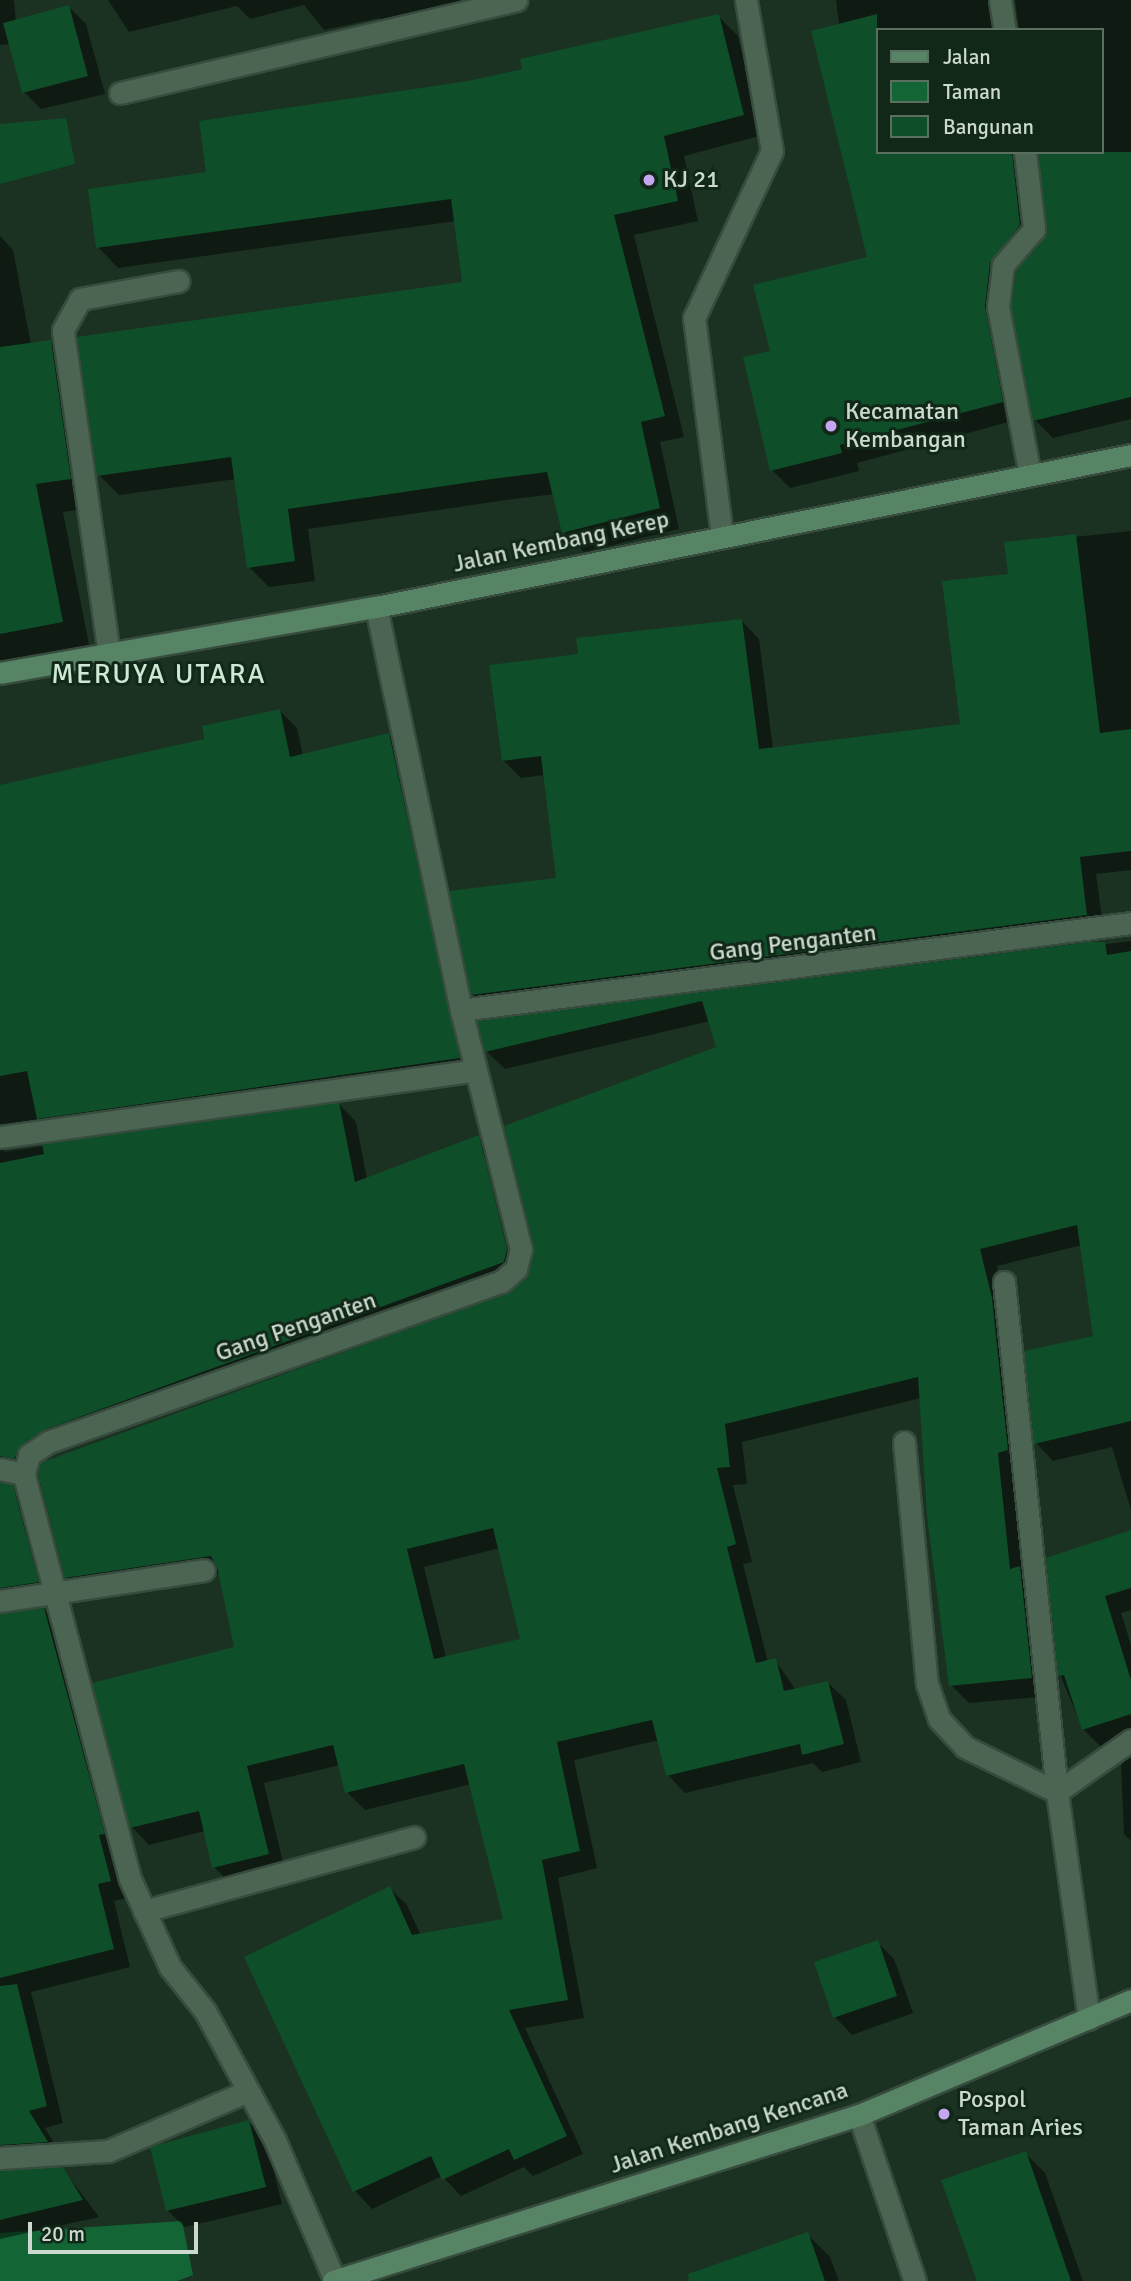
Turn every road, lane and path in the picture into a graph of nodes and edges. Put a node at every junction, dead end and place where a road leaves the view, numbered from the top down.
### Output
1 (516, 0) edge
2 (746, 0) edge
3 (1000, 0) edge
4 (1005, 28) edge
5 (120, 93) dead end
6 (1025, 154) edge
7 (178, 281) dead end
8 (1131, 455) edge
9 (1030, 475) junction
10 (722, 536) junction
11 (376, 607) junction
12 (109, 654) junction
13 (0, 673) edge
14 (1131, 923) edge
15 (461, 1010) junction
16 (475, 1070) junction
17 (0, 1137) edge
18 (1004, 1282) dead end
19 (904, 1442) dead end
20 (0, 1469) edge
21 (24, 1474) junction
22 (204, 1570) dead end
23 (56, 1595) junction
24 (0, 1601) edge
25 (1131, 1740) edge
26 (1057, 1792) junction
27 (414, 1837) dead end
28 (144, 1911) junction
29 (1131, 2000) edge
30 (1089, 2019) junction
31 (243, 2093) junction
32 (859, 2115) junction
33 (0, 2158) edge
34 (334, 2281) edge
35 (915, 2281) edge

1 - 5 street
2 - 10 street
3 - 4 street
6 - 9 street
7 - 12 street
8 - 9 main road, Jalan Kembang Kerep
9 - 10 main road, Jalan Kembang Kerep
10 - 11 main road, Jalan Kembang Kerep
11 - 12 main road, Jalan Kembang Kerep
11 - 15 street, Gang Penganten
12 - 13 main road, Jalan Kembang Kerep
14 - 15 street, Gang Penganten
15 - 16 street, Gang Penganten
16 - 17 street
16 - 21 street, Gang Penganten
18 - 26 street
19 - 26 street
20 - 21 street
21 - 23 street
22 - 23 street
23 - 24 street
23 - 28 street
25 - 26 street
26 - 30 street
27 - 28 street
28 - 31 street
29 - 30 main road, Jalan Kembang Kencana
30 - 32 main road, Jalan Kembang Kencana
31 - 33 street
31 - 34 street
32 - 34 main road, Jalan Kembang Kencana
32 - 35 street

